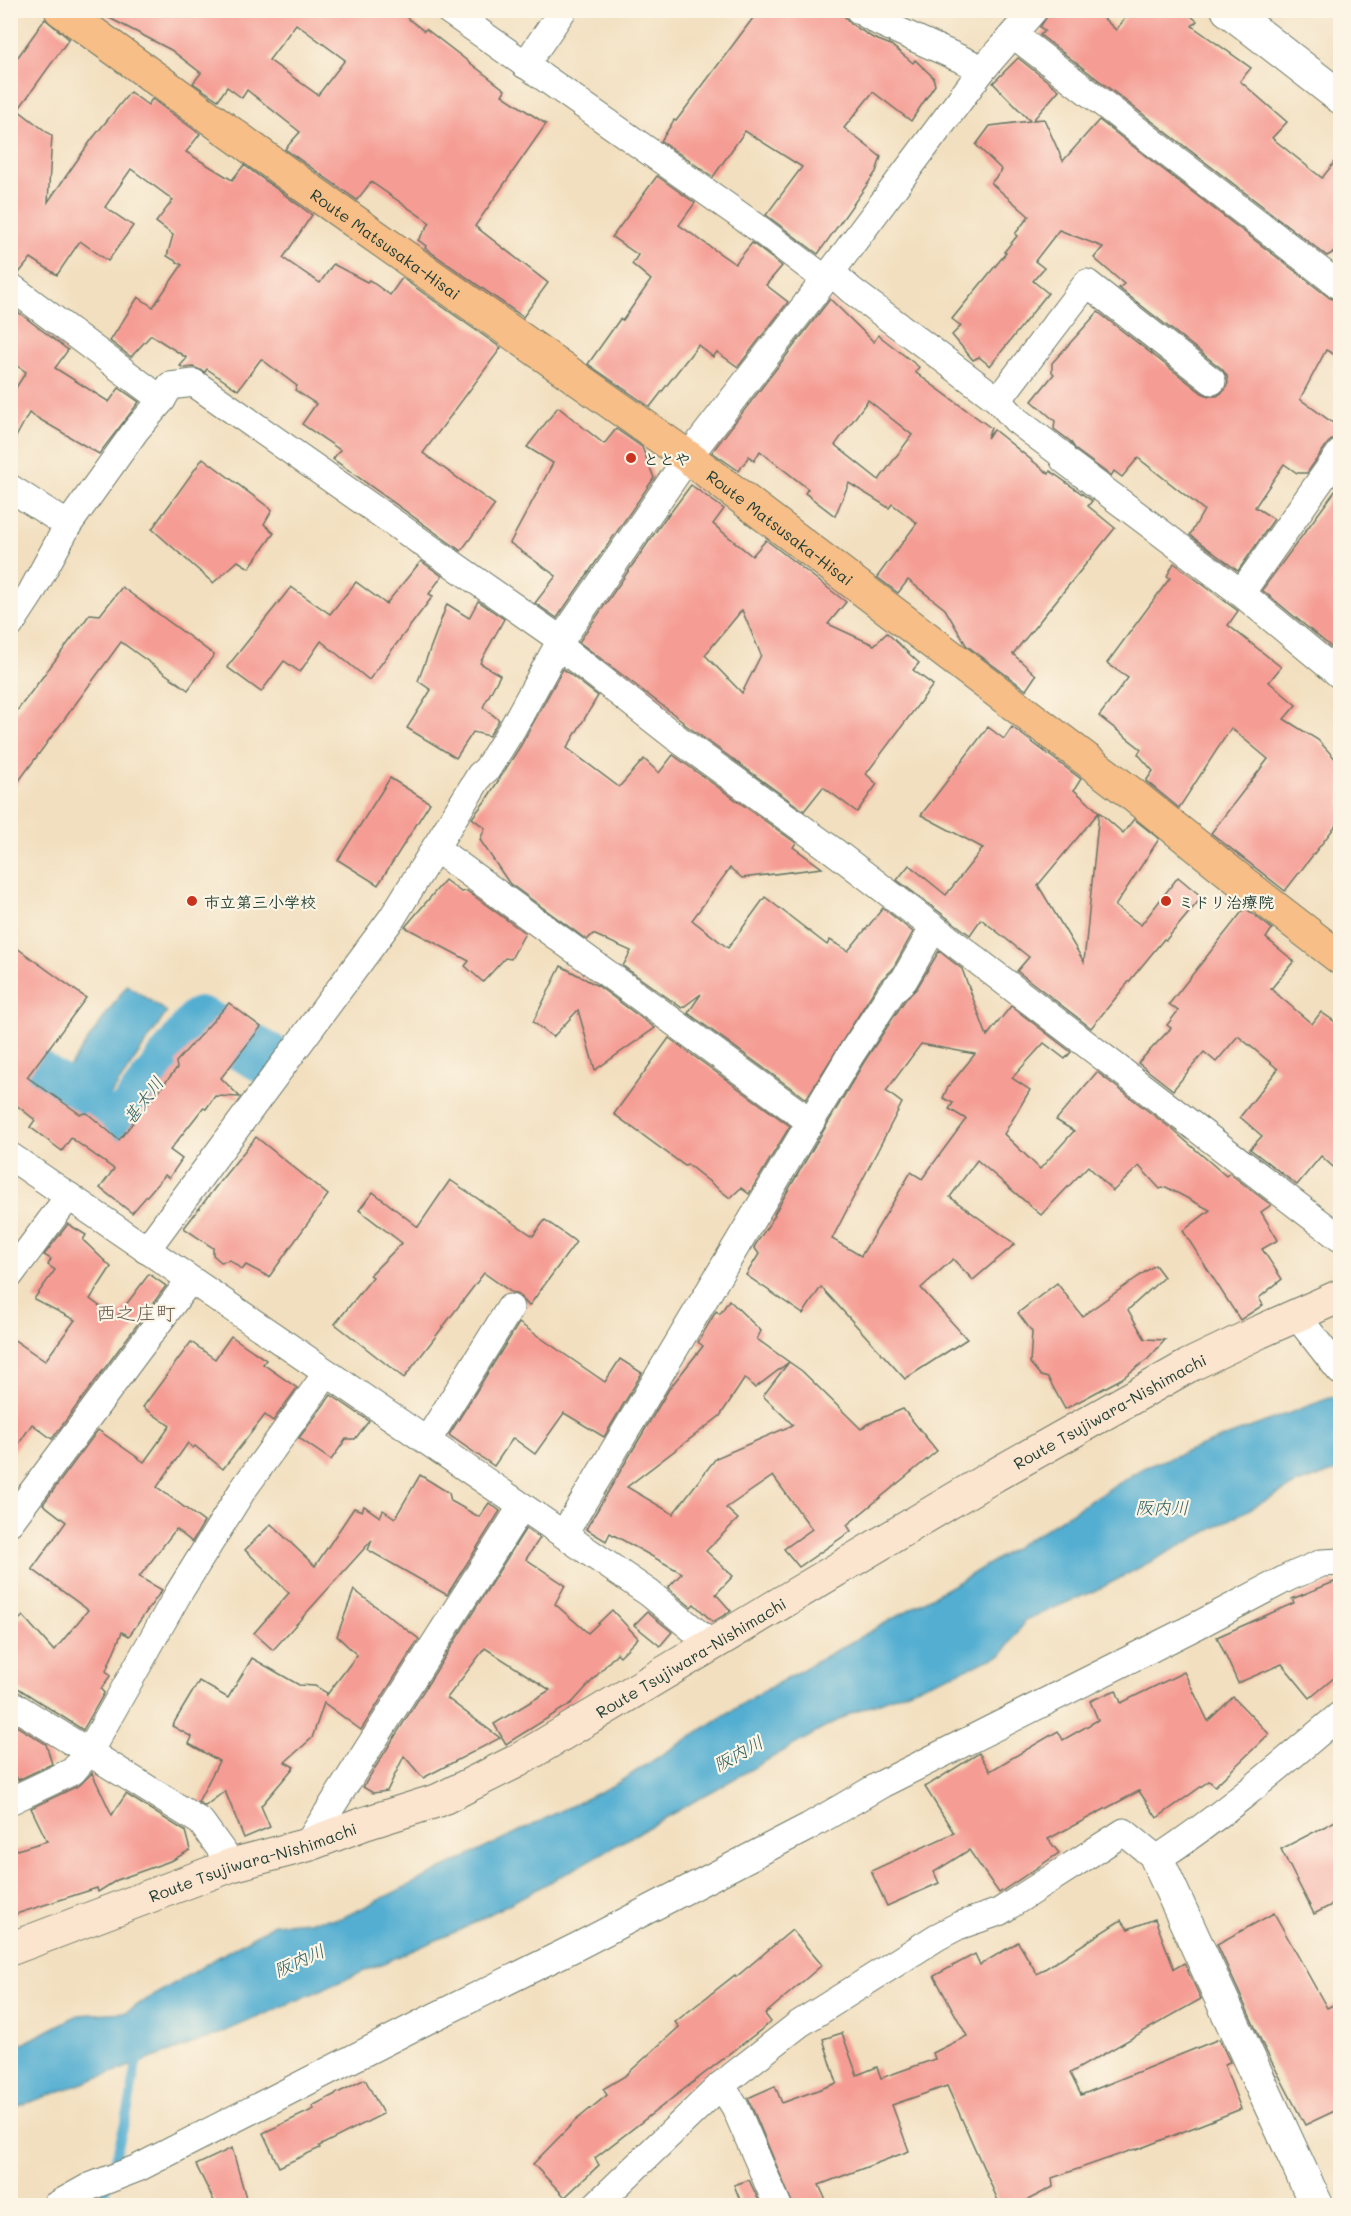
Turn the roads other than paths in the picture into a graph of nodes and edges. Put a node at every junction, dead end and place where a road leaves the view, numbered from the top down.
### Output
1 (61, 10) edge
2 (448, 10) edge
3 (563, 10) edge
4 (859, 10) edge
5 (1034, 10) edge
6 (1228, 10) edge
7 (1014, 35) junction
8 (525, 65) junction
9 (983, 69) junction
10 (1341, 97) edge
11 (828, 275) junction
12 (10, 286) edge
13 (1341, 286) edge
14 (1212, 381) dead end
15 (162, 400) junction
16 (998, 400) junction
17 (1341, 453) edge
18 (688, 457) junction
19 (10, 488) edge
20 (69, 525) junction
21 (1241, 593) junction
22 (10, 625) edge
23 (559, 643) junction
24 (1341, 675) edge
25 (435, 848) junction
26 (933, 929) junction
27 (1341, 958) edge
28 (812, 1122) junction
29 (10, 1156) edge
30 (69, 1196) junction
31 (1341, 1238) edge
32 (146, 1250) junction
33 (10, 1275) edge
34 (190, 1280) junction
35 (1341, 1296) edge
36 (510, 1308) dead end
37 (1302, 1322) junction
38 (1341, 1371) edge
39 (327, 1373) junction
40 (428, 1441) junction
41 (522, 1506) junction
42 (14, 1512) edge
43 (564, 1534) junction
44 (1341, 1562) edge
45 (711, 1644) junction
46 (10, 1703) edge
47 (1341, 1715) edge
48 (89, 1752) junction
49 (10, 1801) edge
50 (308, 1845) junction
51 (1157, 1859) junction
52 (232, 1865) junction
53 (10, 1949) edge
54 (721, 2085) junction
55 (54, 2205) edge
56 (595, 2205) edge
57 (778, 2205) edge
58 (1317, 2205) edge

1 - 18 main road, Route Matsusaka-Hisai
2 - 8 street
3 - 8 street
4 - 9 street
5 - 7 street
6 - 10 street
7 - 9 street
7 - 13 street
8 - 11 street
9 - 11 street
11 - 16 street
11 - 18 street
12 - 15 street
14 - 16 street
15 - 20 street
15 - 23 street
16 - 21 street
17 - 21 street
18 - 23 street
18 - 27 main road, Route Matsusaka-Hisai
19 - 20 street
20 - 22 street
21 - 24 street
23 - 25 street
23 - 26 street
25 - 28 street
25 - 32 street
26 - 28 street
26 - 31 street
28 - 43 street
29 - 30 street
30 - 32 street
30 - 33 street
32 - 34 street
34 - 39 street
34 - 42 street
35 - 37 main road, Route Tsujiwara-Nishimachi
36 - 40 street
37 - 38 street
37 - 45 main road, Route Tsujiwara-Nishimachi
39 - 40 street
39 - 48 street
40 - 41 street
41 - 43 street
41 - 50 street
43 - 45 street
44 - 55 street
45 - 50 main road, Route Tsujiwara-Nishimachi
46 - 48 street
47 - 51 street
48 - 49 street
48 - 52 street
50 - 52 main road, Route Tsujiwara-Nishimachi
51 - 54 street
51 - 58 street
52 - 53 main road, Route Tsujiwara-Nishimachi
54 - 56 street
54 - 57 street

